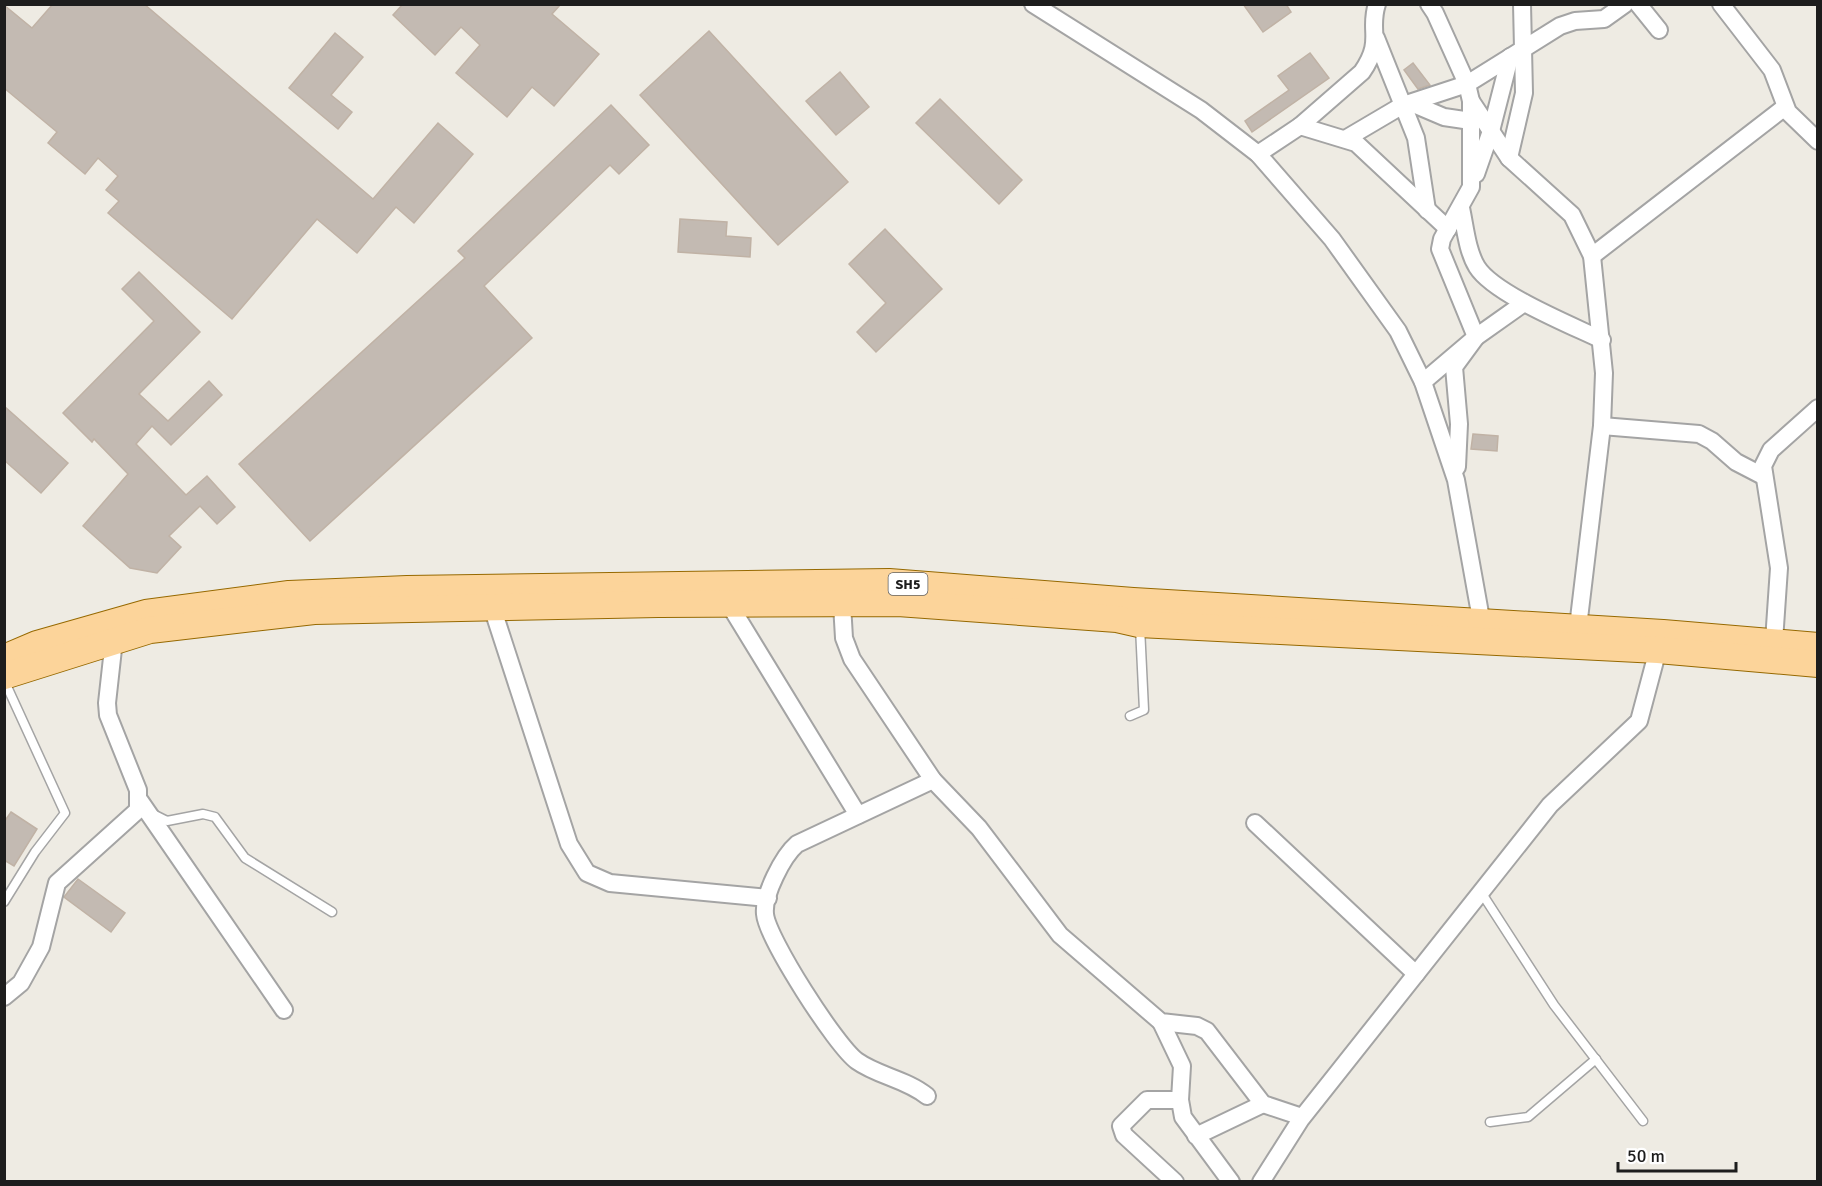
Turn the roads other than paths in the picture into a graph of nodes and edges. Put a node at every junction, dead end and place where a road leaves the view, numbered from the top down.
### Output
1 (1033, 4) edge
2 (1377, 4) edge
3 (1429, 4) edge
4 (1522, 4) edge
5 (1625, 4) edge
6 (1638, 4) edge
7 (1721, 4) edge
8 (1659, 30) dead end
9 (1376, 38) junction
10 (1517, 53) junction
11 (1467, 84) junction
12 (1471, 101) junction
13 (1407, 104) junction
14 (1785, 106) junction
15 (1471, 121) junction
16 (1300, 126) junction
17 (1491, 131) junction
18 (1347, 138) junction
19 (1818, 141) edge
20 (1258, 154) junction
21 (1509, 158) junction
22 (1471, 187) junction
23 (1461, 208) junction
24 (1427, 210) junction
25 (1448, 229) junction
26 (1592, 256) junction
27 (1524, 303) junction
28 (1476, 337) junction
29 (1602, 340) junction
30 (1423, 381) junction
31 (1818, 408) edge
32 (1602, 426) junction
33 (1763, 476) junction
34 (1456, 480) junction
35 (391, 600) junction
36 (729, 604) junction
37 (842, 604) junction
38 (492, 608) junction
39 (1139, 624) junction
40 (1578, 627) junction
41 (1483, 631) junction
42 (114, 640) junction
43 (1661, 641) junction
44 (1774, 641) junction
45 (1818, 646) edge
46 (4, 658) edge
47 (1818, 664) edge
48 (4, 676) edge
49 (4, 680) edge
50 (1130, 716) dead end
51 (933, 780) junction
52 (142, 804) junction
53 (858, 814) junction
54 (1255, 823) dead end
55 (1481, 892) junction
56 (768, 898) junction
57 (4, 902) edge
58 (332, 912) dead end
59 (1416, 974) junction
60 (5, 995) edge
61 (284, 1010) dead end
62 (1161, 1022) junction
63 (1596, 1059) junction
64 (927, 1096) dead end
65 (1180, 1100) junction
66 (1263, 1104) junction
67 (1302, 1117) junction
68 (1643, 1121) dead end
69 (1490, 1122) dead end
70 (1196, 1136) junction
71 (1175, 1182) edge
72 (1231, 1182) edge
73 (1261, 1182) edge

1 - 20 street
2 - 9 street
3 - 11 street
4 - 10 street
5 - 10 street
6 - 8 street
7 - 14 street
9 - 13 street
9 - 16 street
10 - 11 street
10 - 17 street
10 - 21 street
11 - 12 street
11 - 13 street
12 - 15 street
12 - 17 street
13 - 15 street
13 - 18 street
13 - 24 street
14 - 19 street
14 - 26 street
15 - 22 street
16 - 18 street
16 - 20 street
17 - 21 street
17 - 22 street
18 - 24 street
20 - 30 street
21 - 26 street
22 - 23 street
23 - 25 street
23 - 27 street
24 - 25 street
25 - 28 street
26 - 29 street
27 - 28 street
27 - 29 street
28 - 30 street
28 - 34 street
29 - 32 street
30 - 34 street
31 - 33 street
32 - 33 street
32 - 40 street
33 - 44 street
34 - 41 street
35 - 38 main road, SH5
35 - 41 main road, SH5
35 - 42 main road, SH5
35 - 46 main road, SH5
36 - 37 main road, SH5
36 - 38 main road, SH5
36 - 53 street
37 - 39 main road, SH5
37 - 51 street
38 - 56 street
39 - 41 main road, SH5
39 - 50 lane
40 - 41 main road, SH5
40 - 43 main road, SH5
41 - 43 main road, SH5
42 - 48 main road, SH5
42 - 52 street
43 - 44 main road, SH5
43 - 47 main road, SH5
43 - 55 street
44 - 45 main road, SH5
49 - 57 lane
51 - 53 street
51 - 62 street
52 - 58 lane
52 - 60 street
52 - 61 street
53 - 56 street
54 - 59 street
55 - 59 street
55 - 63 lane
56 - 64 street
59 - 67 street
62 - 65 street
62 - 66 street
63 - 68 lane
63 - 69 lane
65 - 70 street
65 - 71 street
66 - 67 street
66 - 70 street
67 - 73 street
70 - 72 street

